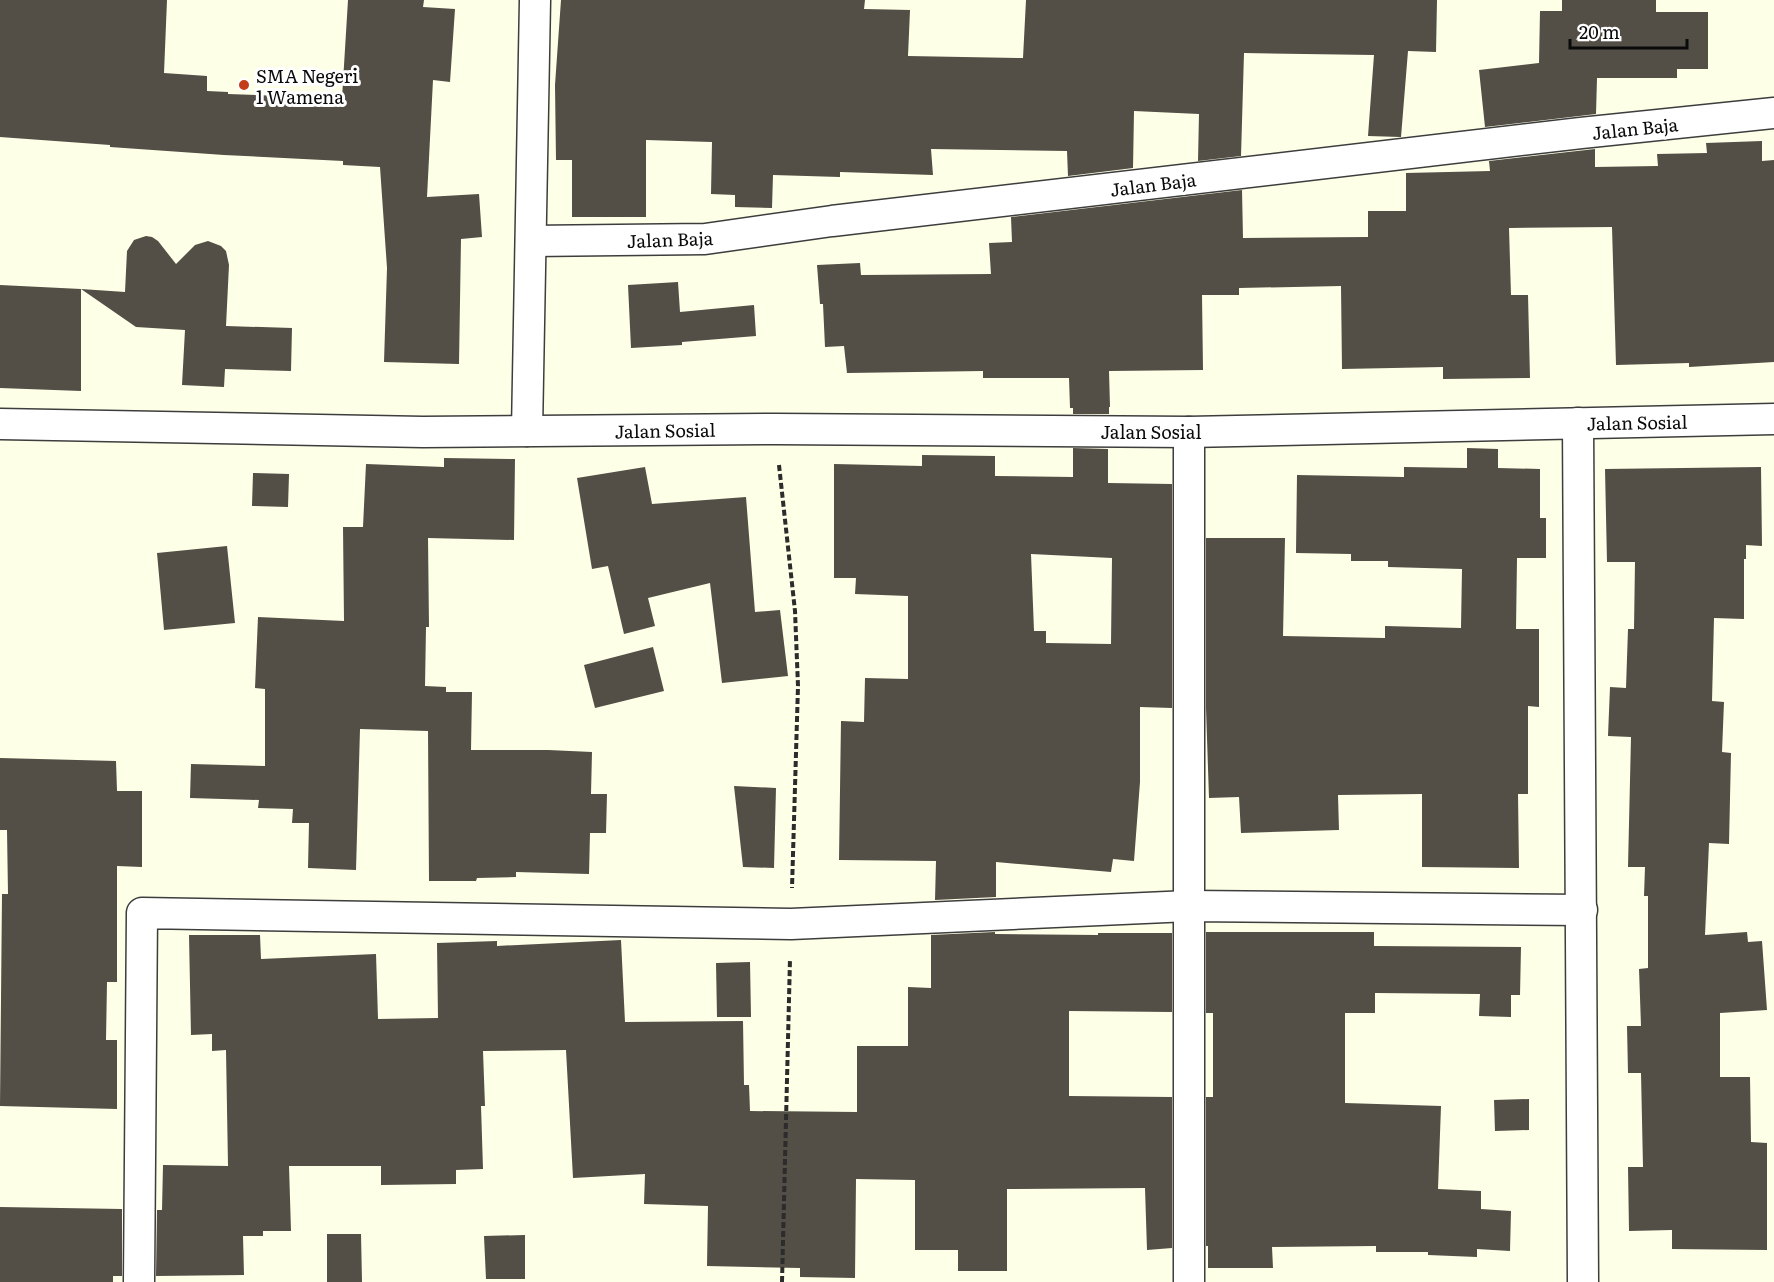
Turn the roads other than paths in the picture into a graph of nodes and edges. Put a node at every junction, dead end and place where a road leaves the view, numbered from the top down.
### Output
1 (535, 0) edge
2 (1774, 114) edge
3 (531, 241) junction
4 (1774, 419) edge
5 (1578, 423) junction
6 (0, 424) edge
7 (527, 431) junction
8 (1189, 432) junction
9 (1189, 906) junction
10 (1582, 910) junction
11 (139, 1282) edge
12 (1189, 1282) edge
13 (1583, 1282) edge

1 - 3 street
2 - 3 street, Jalan Baja
3 - 7 street
4 - 5 street, Jalan Sosial
5 - 8 street, Jalan Sosial
5 - 10 street
6 - 7 street, Jalan Sosial
7 - 8 street, Jalan Sosial
8 - 9 street
9 - 10 street
9 - 11 street
9 - 12 street
10 - 13 street

